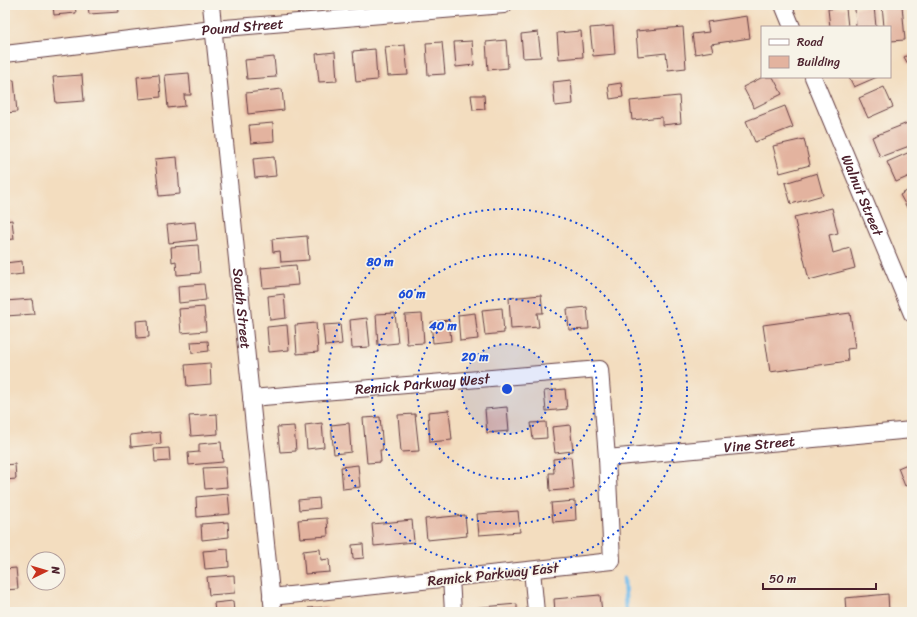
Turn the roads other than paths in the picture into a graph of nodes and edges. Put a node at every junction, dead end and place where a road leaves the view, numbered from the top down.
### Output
1 (211, 5) edge
2 (504, 5) edge
3 (783, 5) edge
4 (792, 26) edge
5 (213, 29) junction
6 (5, 54) edge
7 (813, 78) edge
8 (912, 314) edge
9 (251, 398) junction
10 (912, 430) edge
11 (607, 458) junction
12 (532, 570) junction
13 (451, 578) junction
14 (272, 605) edge
15 (453, 612) edge
16 (536, 612) edge

1 - 5 street, South Street
2 - 5 street, Pound Street
3 - 4 street
5 - 6 street, Pound Street
5 - 9 street, South Street
7 - 8 street, Walnut Street
9 - 11 street, Remick Parkway West
9 - 14 street, South Street
10 - 11 street, Vine Street
11 - 12 street, Remick Parkway East
12 - 13 street, Remick Parkway East
12 - 16 street
13 - 14 street, Remick Parkway East
13 - 15 street

